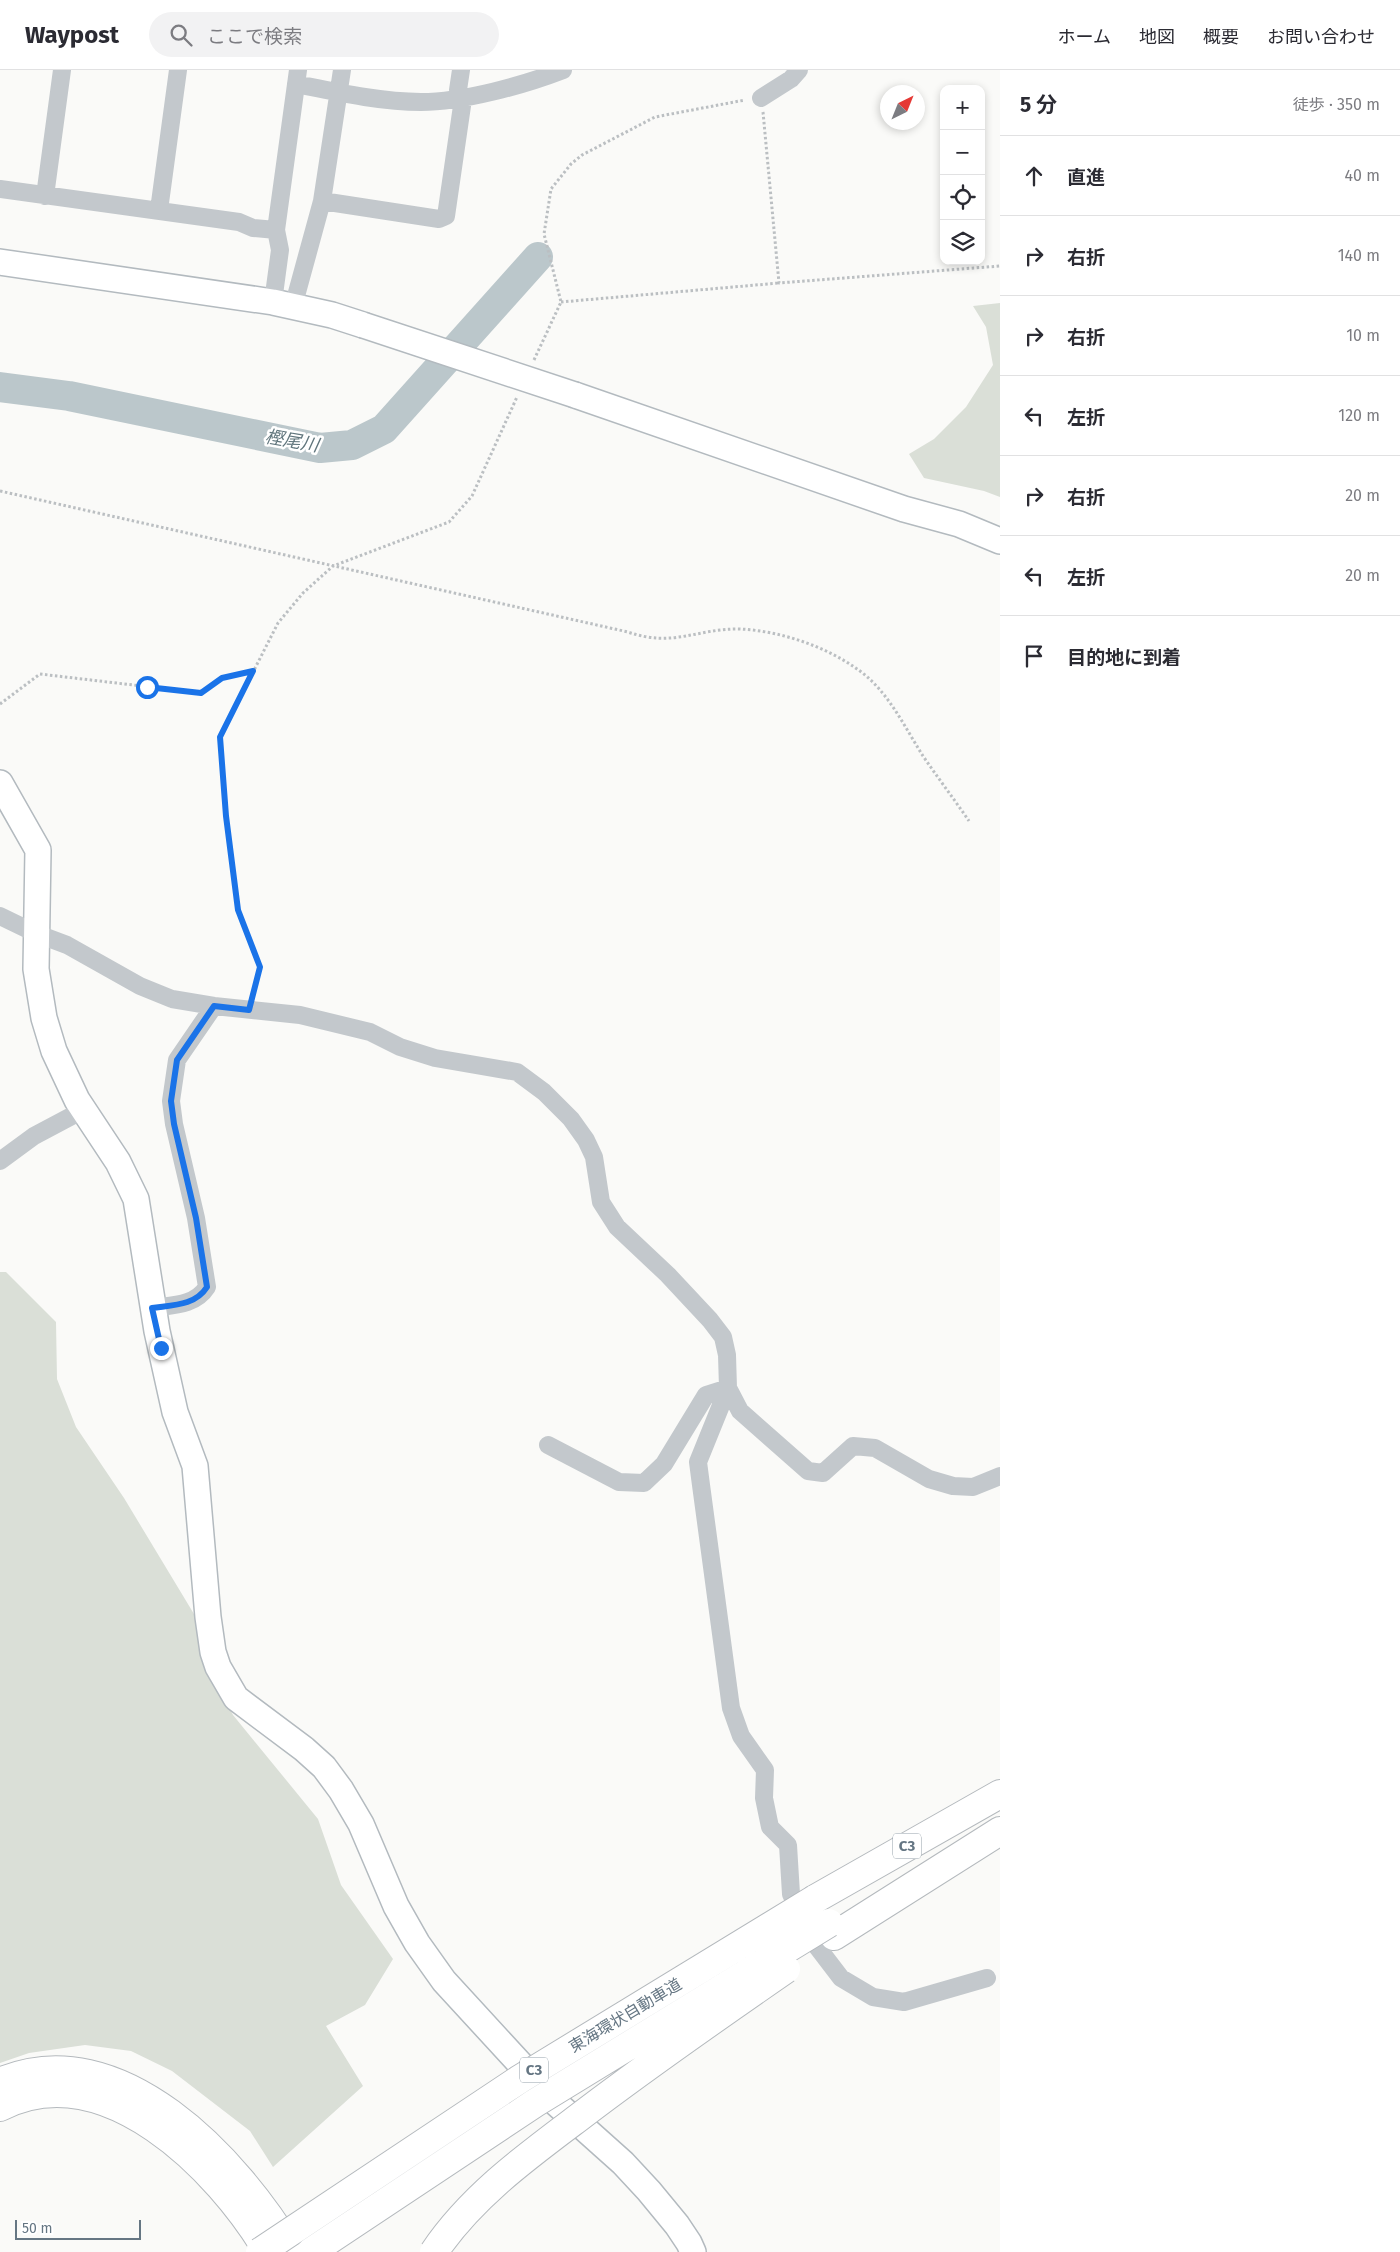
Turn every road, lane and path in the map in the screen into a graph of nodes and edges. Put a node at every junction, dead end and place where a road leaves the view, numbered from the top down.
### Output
1 (62, 70) edge
2 (178, 70) edge
3 (342, 70) edge
4 (461, 70) edge
5 (563, 70) edge
6 (799, 70) edge
7 (297, 77) edge
8 (339, 92) junction
9 (761, 98) junction
10 (463, 99) junction
11 (0, 189) edge
12 (45, 196) junction
13 (322, 201) junction
14 (159, 210) junction
15 (276, 230) junction
16 (0, 262) edge
17 (1000, 266) edge
18 (779, 283) junction
19 (561, 302) junction
20 (283, 304) junction
21 (532, 363) dead end
22 (520, 390) dead end
23 (0, 491) edge
24 (1000, 541) edge
25 (333, 566) junction
26 (253, 671) junction
27 (0, 704) edge
28 (0, 784) edge
29 (969, 821) dead end
30 (0, 916) edge
31 (35, 933) junction
32 (214, 1006) junction
33 (249, 1010) junction
34 (83, 1110) junction
35 (0, 1161) edge
36 (152, 1308) junction
37 (728, 1388) junction
38 (548, 1445) dead end
39 (1000, 1476) edge
40 (1000, 1794) edge
41 (1000, 1827) edge
42 (1000, 1831) edge
43 (832, 1930) junction
44 (987, 1978) dead end
45 (520, 2079) junction
46 (0, 2082) edge
47 (0, 2107) edge
48 (243, 2252) edge
49 (260, 2252) edge
50 (268, 2252) edge
51 (292, 2252) edge
52 (311, 2252) edge
53 (434, 2252) edge
54 (692, 2252) edge

1 - 12 street
2 - 14 street
3 - 8 street
4 - 10 street
5 - 10 street
6 - 9 street
7 - 8 street
7 - 15 street
8 - 10 street
8 - 13 street
9 - 18 path
9 - 19 path
10 - 13 street
11 - 12 street
12 - 14 street
13 - 20 street
14 - 15 street
15 - 20 street
16 - 20 street
17 - 18 path
18 - 19 path
19 - 21 path
20 - 24 street, bridge
22 - 25 path
23 - 25 path
25 - 26 path
25 - 29 path
26 - 27 path
26 - 33 path
28 - 31 street
30 - 31 street
31 - 32 street
31 - 34 street
32 - 33 street
32 - 36 street
33 - 37 street
34 - 35 street
34 - 36 street
36 - 54 street
37 - 38 street
37 - 39 street
37 - 44 street
40 - 45 highway, 東海環状自動車道 / C3, bridge
41 - 43 highway, 東海環状自動車道 / C3
42 - 43 highway
43 - 52 highway, 東海環状自動車道 / C3, bridge
43 - 53 highway, bridge
45 - 48 highway, bridge
45 - 49 highway, 東海環状自動車道 / C3, bridge
46 - 51 highway
47 - 50 highway

